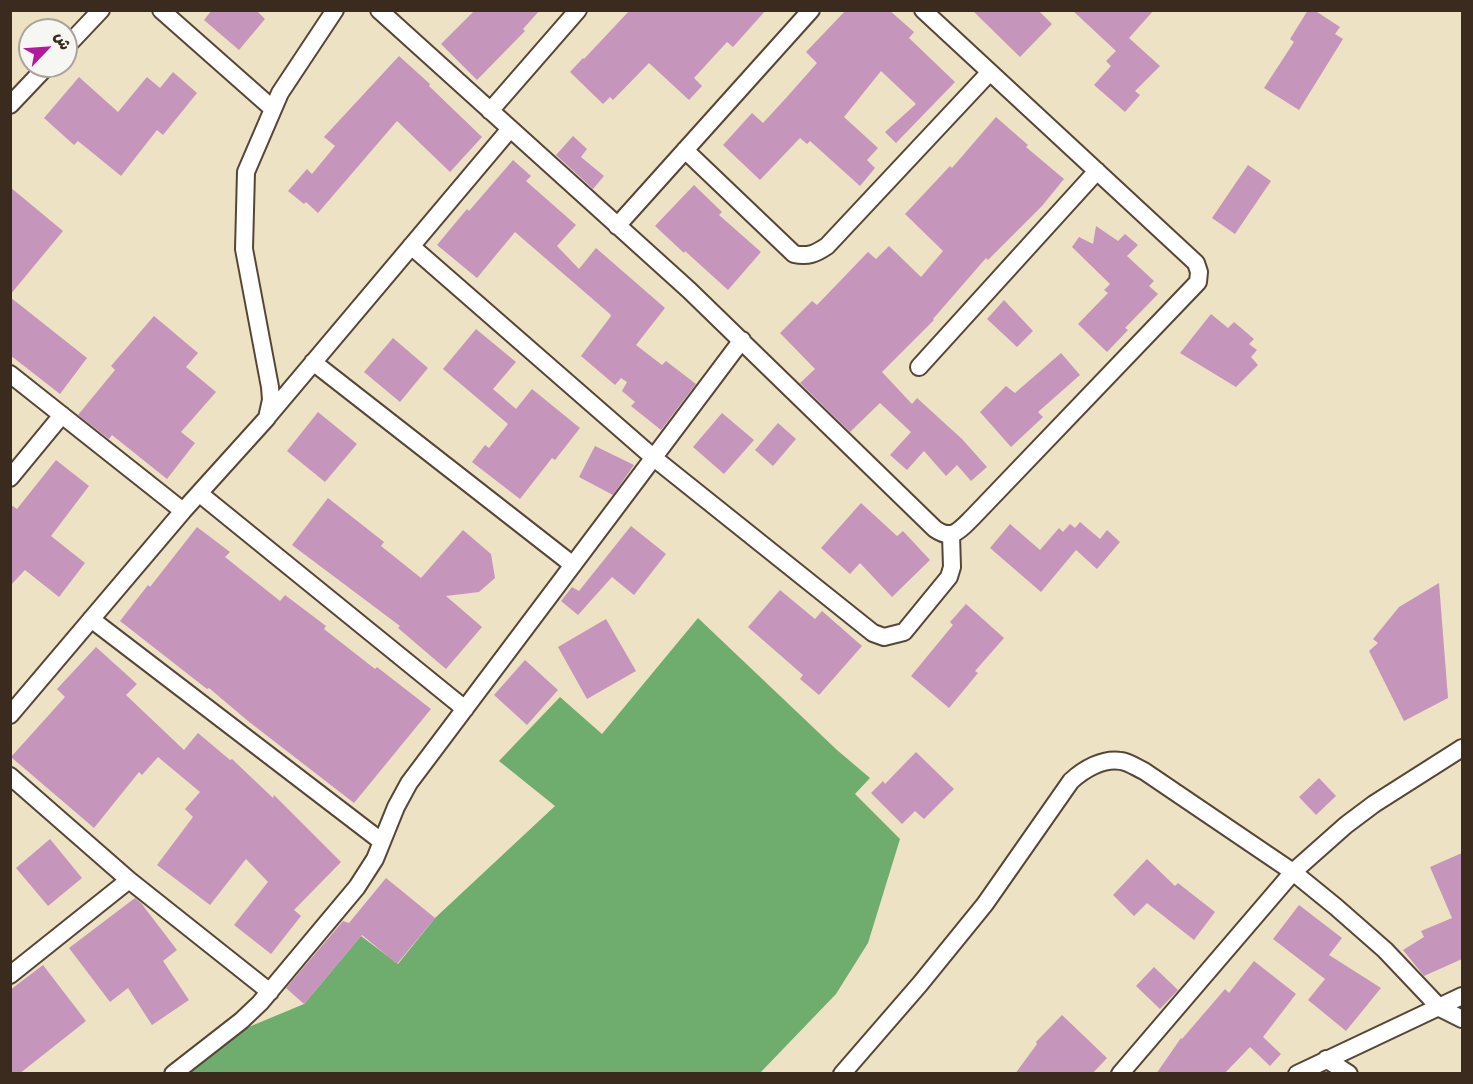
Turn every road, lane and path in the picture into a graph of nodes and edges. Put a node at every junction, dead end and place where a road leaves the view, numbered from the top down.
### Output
1 (100, 10) edge
2 (161, 10) edge
3 (335, 10) edge
4 (578, 10) edge
5 (811, 10) edge
6 (923, 10) edge
7 (390, 14) edge
8 (78, 34) edge
9 (990, 72) junction
10 (36, 78) edge
11 (10, 105) edge
12 (273, 109) junction
13 (490, 111) junction
14 (510, 129) junction
15 (685, 150) junction
16 (1097, 171) junction
17 (617, 226) junction
18 (411, 246) junction
19 (742, 340) junction
20 (313, 362) junction
21 (919, 367) dead end
22 (10, 374) edge
23 (62, 415) junction
24 (267, 418) junction
25 (654, 458) junction
26 (10, 478) edge
27 (200, 494) junction
28 (183, 511) junction
29 (951, 535) junction
30 (573, 565) junction
31 (91, 619) junction
32 (465, 709) junction
33 (10, 715) edge
34 (1462, 748) edge
35 (10, 777) edge
36 (381, 841) junction
37 (1293, 872) junction
38 (129, 880) junction
39 (10, 975) edge
40 (270, 992) junction
41 (1462, 996) edge
42 (1440, 1008) junction
43 (1462, 1019) edge
44 (1326, 1059) junction
45 (173, 1074) edge
46 (842, 1074) edge
47 (1120, 1074) edge
48 (1297, 1074) edge
49 (1349, 1074) edge

1 - 8 street
2 - 12 street
3 - 12 street
4 - 13 street
5 - 15 street
6 - 9 street
7 - 13 street
9 - 15 street
9 - 16 street
10 - 11 street
12 - 24 street
13 - 14 street
14 - 17 street
14 - 18 street
15 - 17 street
16 - 21 street
16 - 29 street
17 - 19 street
18 - 20 street
18 - 25 street
19 - 25 street
19 - 29 street
20 - 24 street
20 - 30 street
22 - 23 street
23 - 26 street
23 - 28 street
24 - 27 street
25 - 29 street
25 - 30 street
27 - 28 street
27 - 32 street
28 - 31 street
30 - 32 street
31 - 33 street
31 - 36 street
32 - 36 street
34 - 37 street
35 - 38 street
36 - 40 street
37 - 42 street
37 - 46 street
37 - 47 street
38 - 39 street
38 - 40 street
40 - 45 street
41 - 42 street
42 - 43 street
42 - 44 street
44 - 48 street
44 - 49 street

